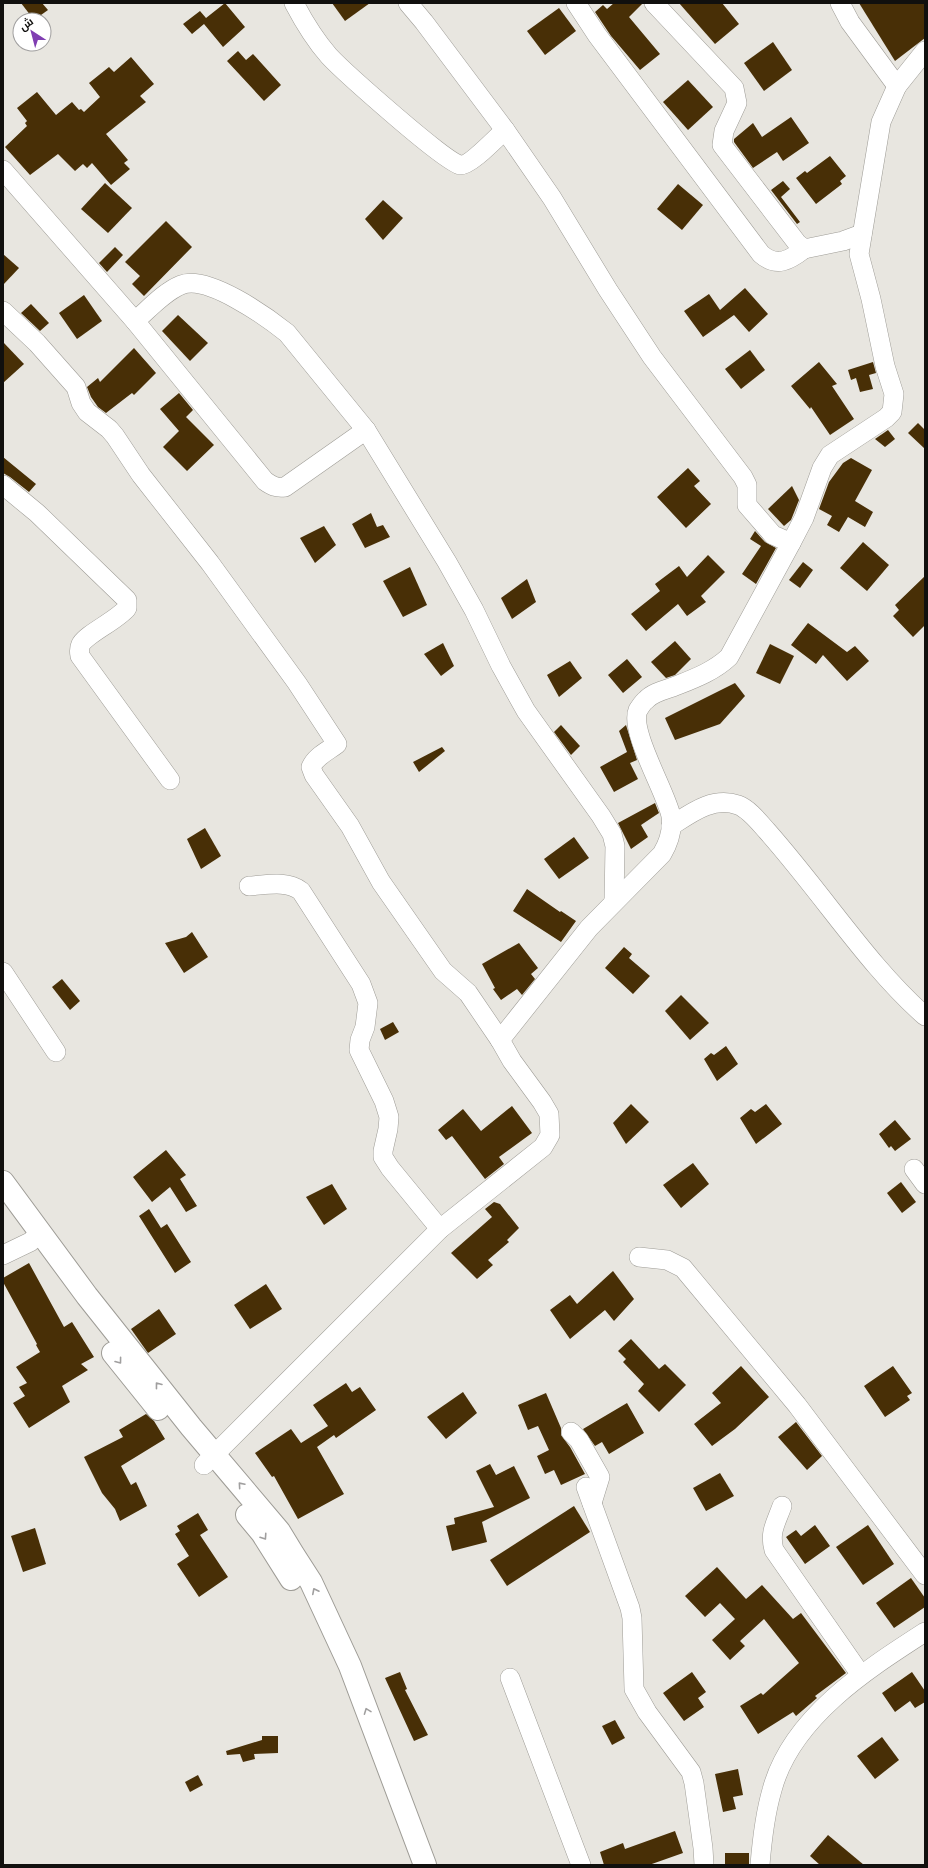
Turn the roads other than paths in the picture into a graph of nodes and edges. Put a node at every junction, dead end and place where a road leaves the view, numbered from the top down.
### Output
1 (294, 3) edge
2 (408, 3) edge
3 (576, 3) edge
4 (654, 3) edge
5 (840, 3) edge
6 (925, 52) edge
7 (897, 86) junction
8 (505, 130) junction
9 (3, 170) edge
10 (862, 234) junction
11 (804, 249) junction
12 (3, 311) edge
13 (135, 321) junction
14 (366, 430) junction
15 (3, 485) edge
16 (791, 543) junction
17 (170, 780) dead end
18 (671, 826) junction
19 (249, 886) dead end
20 (614, 902) junction
21 (3, 972) edge
22 (925, 1016) edge
23 (500, 1040) junction
24 (56, 1052) dead end
25 (3, 1182) edge
26 (3, 1207) edge
27 (440, 1229) junction
28 (35, 1238) junction
29 (3, 1255) edge
30 (639, 1257) dead end
31 (571, 1432) dead end
32 (210, 1460) junction
33 (782, 1506) dead end
34 (925, 1575) edge
35 (925, 1632) edge
36 (861, 1675) junction
37 (510, 1678) dead end
38 (410, 1865) edge
39 (425, 1865) edge
40 (581, 1865) edge
41 (704, 1865) edge
42 (760, 1865) edge

1 - 8 street
2 - 8 street
3 - 11 street
4 - 11 street
5 - 7 street
6 - 7 street
7 - 10 street
8 - 16 street
9 - 13 street
10 - 11 street
10 - 16 street
12 - 23 street
13 - 14 street
13 - 14 street
14 - 20 street
15 - 17 street
16 - 18 street
18 - 20 street
18 - 22 street
19 - 27 street
20 - 23 street
21 - 24 street
23 - 27 street
25 - 28 main road
26 - 28 main road
27 - 32 street
28 - 29 street
28 - 32 main road
30 - 34 street
31 - 41 street
32 -> 38 main road
39 -> 32 main road
33 - 36 street
35 - 36 street
36 - 42 street
37 - 40 street

